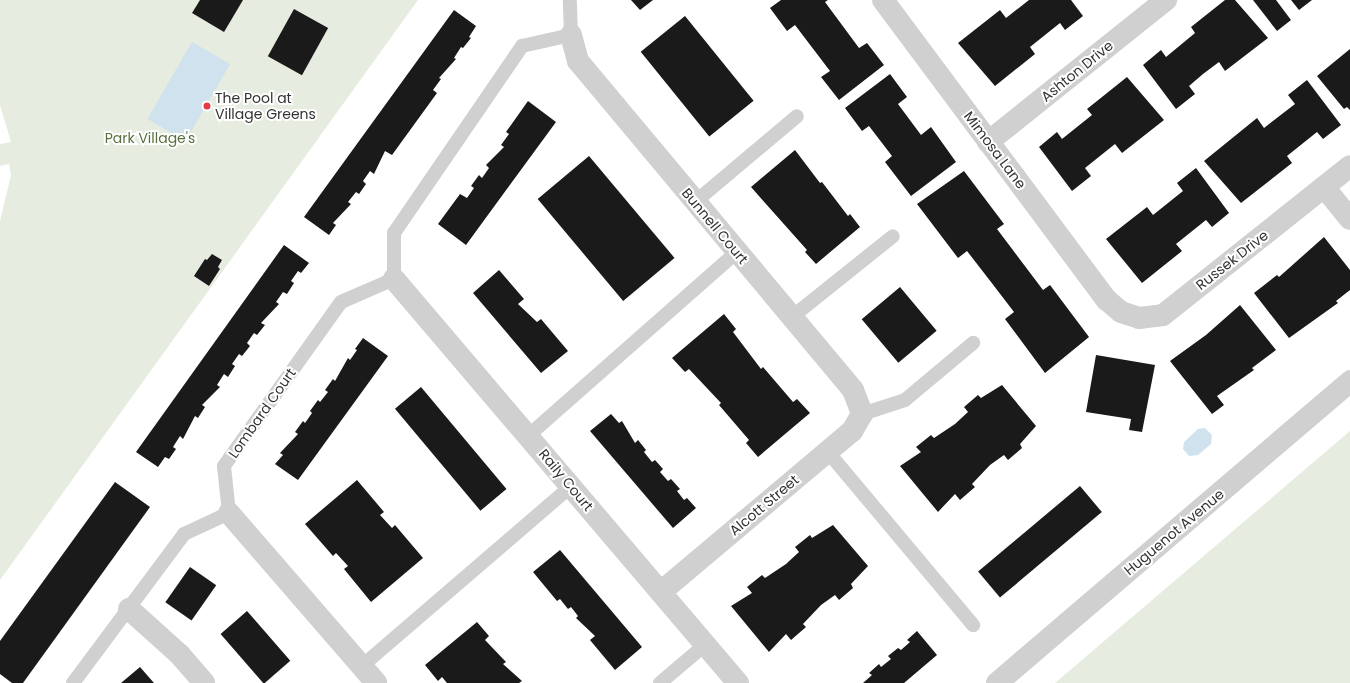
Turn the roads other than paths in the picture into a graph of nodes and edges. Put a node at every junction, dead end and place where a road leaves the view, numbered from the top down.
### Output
1 (570, 0) edge
2 (883, 0) edge
3 (1166, 0) edge
4 (571, 35) junction
5 (797, 116) dead end
6 (988, 142) junction
7 (1350, 166) edge
8 (1324, 187) junction
9 (695, 202) junction
10 (1350, 220) edge
11 (894, 236) dead end
12 (737, 252) junction
13 (394, 278) junction
14 (1107, 300) joint
15 (792, 317) junction
16 (973, 343) dead end
17 (1350, 381) edge
18 (862, 414) junction
19 (528, 436) junction
20 (828, 452) junction
21 (571, 486) junction
22 (229, 513) junction
23 (661, 592) junction
24 (129, 609) junction
25 (973, 625) dead end
26 (706, 644) junction
27 (362, 666) junction
28 (73, 683) edge
29 (204, 683) edge
30 (376, 683) edge
31 (660, 683) edge
32 (738, 683) edge
33 (997, 683) edge

1 - 4 lane, Bunnell Court
2 - 6 street, Mimosa Lane
3 - 6 street, Ashton Drive
4 - 9 street, Bunnell Court
4 - 13 lane
5 - 9 lane
6 - 14 street, Mimosa Lane
7 - 8 street, Russek Drive
8 - 10 street
8 - 14 street, Russek Drive
9 - 12 street, Bunnell Court
11 - 15 lane
12 - 15 street, Bunnell Court
12 - 19 lane
13 - 19 street, Raily Court
13 - 22 lane, Lombard Court
15 - 18 street, Bunnell Court
16 - 18 lane
17 - 33 street, Huguenot Avenue
18 - 20 street, Alcott Street
19 - 21 street, Raily Court
20 - 23 street, Alcott Street
20 - 25 lane
21 - 23 street, Raily Court
21 - 27 lane
22 - 24 lane
22 - 27 street
23 - 26 street, Raily Court
24 - 28 lane
24 - 29 street
26 - 31 lane
26 - 32 street, Raily Court
27 - 30 street

